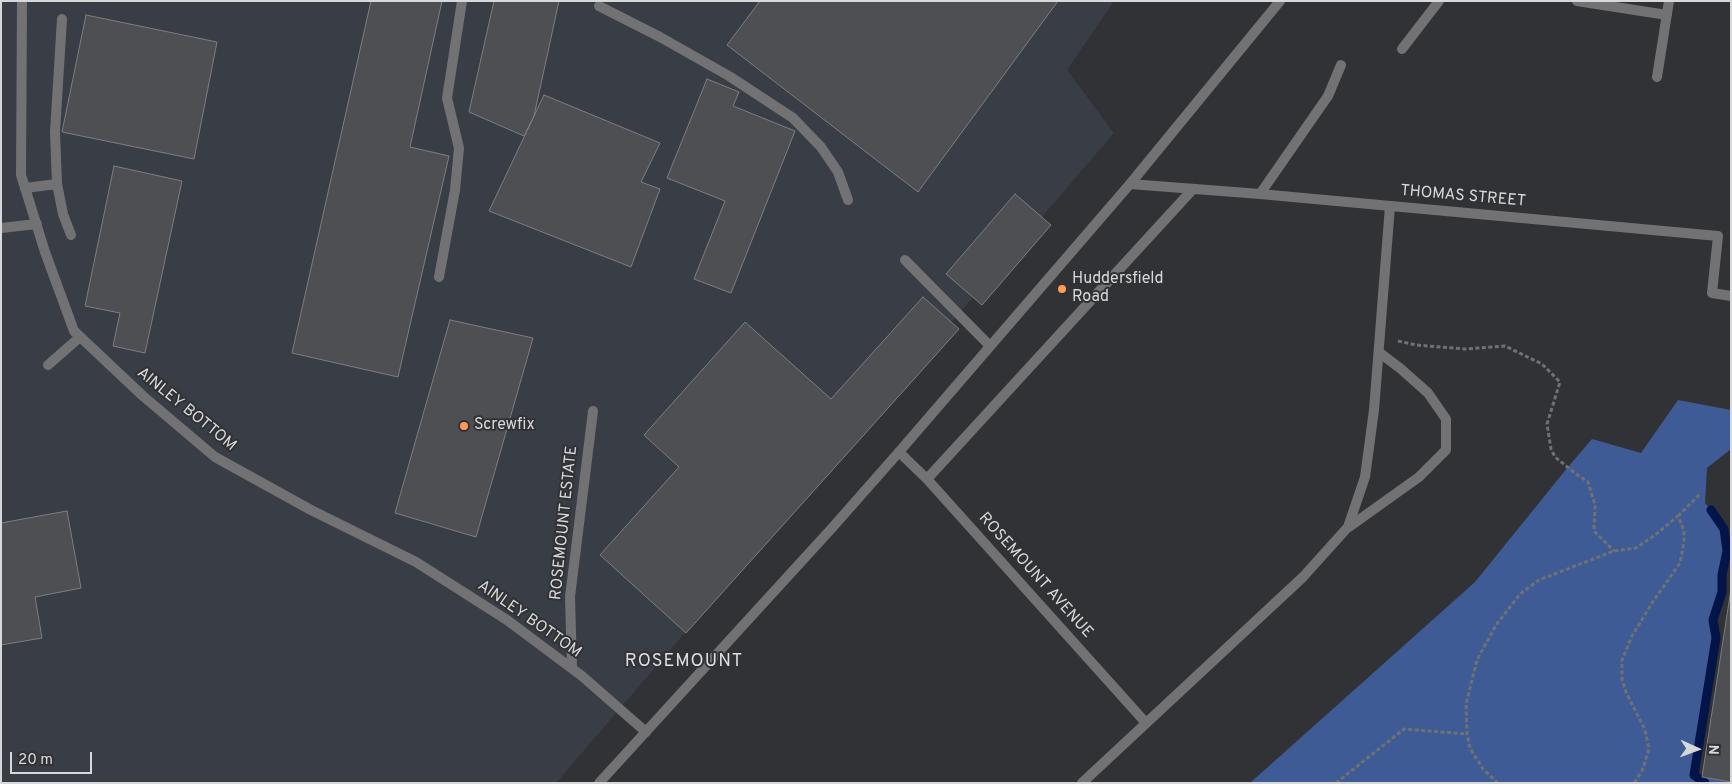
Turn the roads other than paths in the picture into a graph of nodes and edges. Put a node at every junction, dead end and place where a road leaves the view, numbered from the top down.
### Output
1 (22, 1) edge
2 (462, 1) edge
3 (1280, 1) edge
4 (1439, 1) edge
5 (1577, 1) edge
6 (1669, 1) edge
7 (599, 6) dead end
8 (1667, 15) junction
9 (62, 19) dead end
10 (1402, 49) dead end
11 (1342, 65) dead end
12 (1657, 76) dead end
13 (57, 184) junction
14 (1130, 184) junction
15 (25, 188) junction
16 (1193, 189) junction
17 (1260, 194) junction
18 (848, 200) dead end
19 (1390, 206) junction
20 (37, 224) junction
21 (1, 228) edge
22 (70, 235) dead end
23 (904, 260) dead end
24 (439, 277) dead end
25 (1731, 296) edge
26 (80, 336) junction
27 (990, 346) junction
28 (1380, 353) junction
29 (48, 365) dead end
30 (593, 410) dead end
31 (899, 452) junction
32 (928, 479) junction
33 (1348, 527) junction
34 (572, 668) junction
35 (1146, 723) junction
36 (646, 732) junction
37 (599, 783) edge
38 (1082, 783) edge

1 - 15 street, AINLEY BOTTOM
2 - 24 street
3 - 14 street
4 - 10 street
5 - 8 street
6 - 8 street
7 - 18 street
8 - 12 street
9 - 13 street
11 - 17 street
13 - 15 street
13 - 22 street
14 - 16 street, THOMAS STREET
14 - 27 street
15 - 20 street, AINLEY BOTTOM
16 - 17 street, THOMAS STREET
16 - 32 street
17 - 19 street, THOMAS STREET
19 - 25 street, THOMAS STREET
19 - 28 street
20 - 21 street
20 - 26 street, AINLEY BOTTOM
23 - 27 street
26 - 29 street
26 - 34 street, AINLEY BOTTOM
27 - 31 street
28 - 33 street
28 - 33 street
30 - 34 street, ROSEMOUNT ESTATE
31 - 32 street, ROSEMOUNT AVENUE
31 - 36 street
32 - 35 street, ROSEMOUNT AVENUE
33 - 35 street
34 - 36 street, AINLEY BOTTOM
35 - 38 street
36 - 37 street

